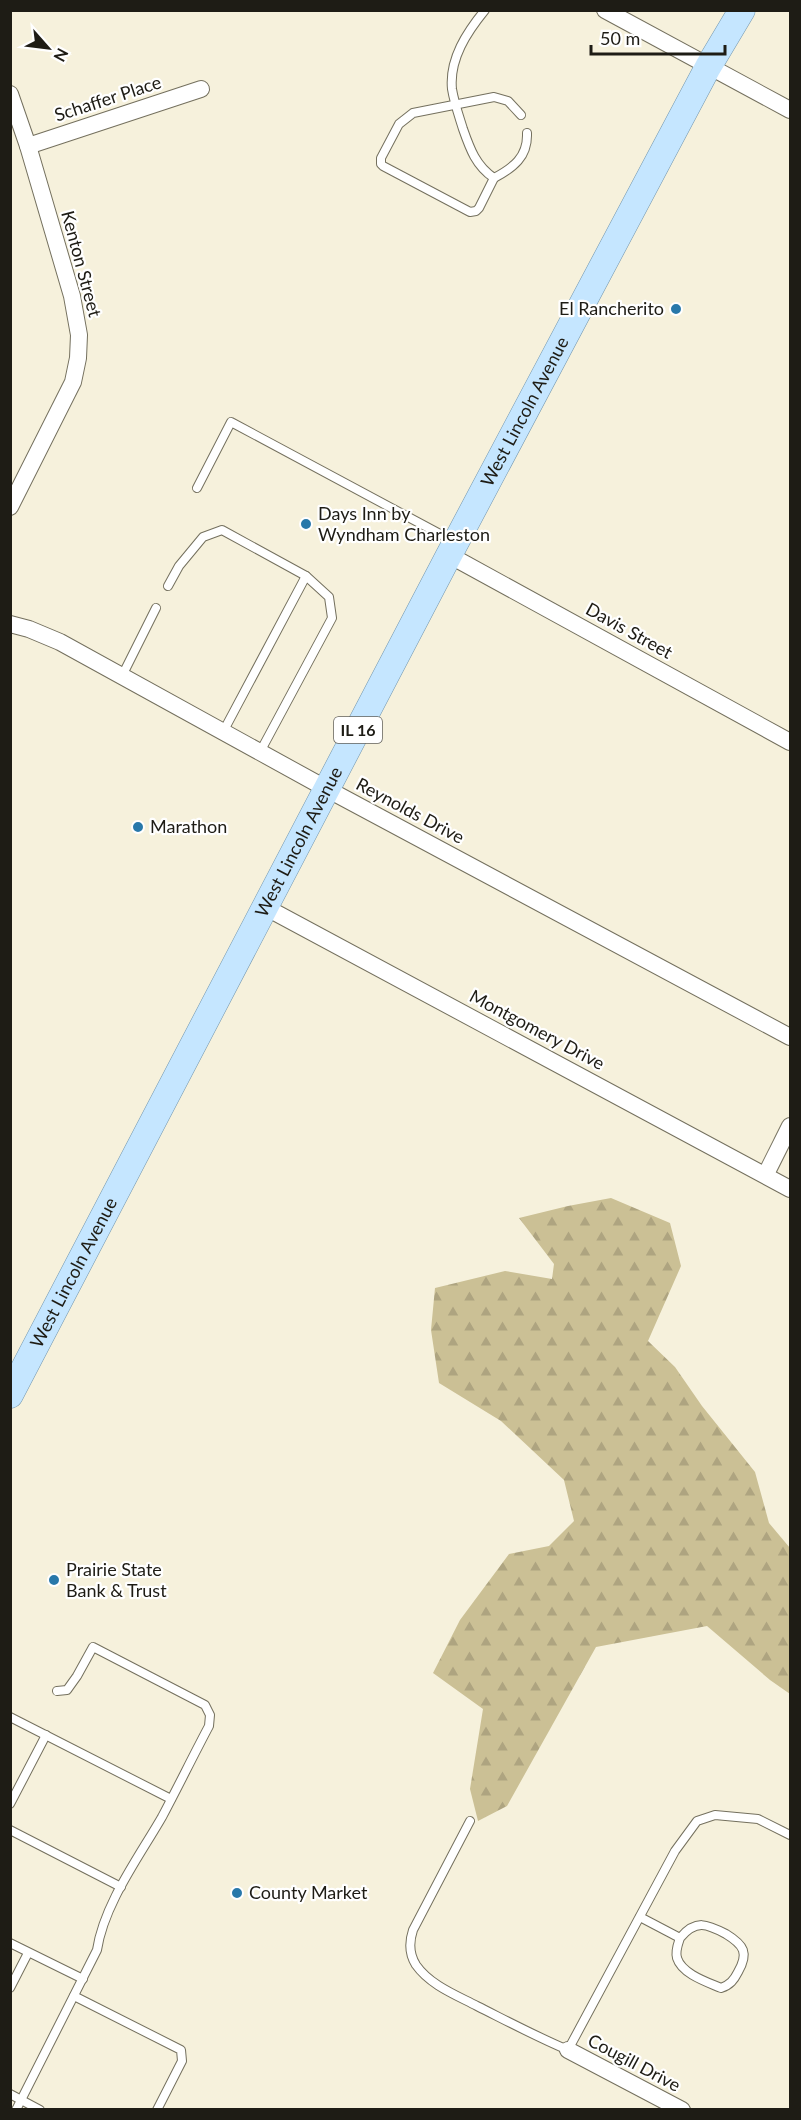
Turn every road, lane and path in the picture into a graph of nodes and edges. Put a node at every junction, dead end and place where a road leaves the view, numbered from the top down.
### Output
1 (485, 10) edge
2 (605, 10) edge
3 (732, 10) edge
4 (742, 10) edge
5 (708, 67) junction
6 (201, 89) dead end
7 (10, 94) edge
8 (456, 104) junction
9 (790, 110) edge
10 (521, 115) dead end
11 (527, 133) dead end
12 (28, 146) junction
13 (494, 178) junction
14 (196, 488) dead end
15 (10, 507) edge
16 (452, 549) junction
17 (306, 576) junction
18 (168, 586) dead end
19 (156, 608) dead end
20 (10, 624) edge
21 (122, 676) junction
22 (223, 732) junction
23 (790, 742) edge
24 (260, 752) junction
25 (327, 789) junction
26 (265, 907) junction
27 (790, 1037) edge
28 (790, 1126) edge
29 (766, 1174) junction
30 (790, 1189) edge
31 (10, 1395) edge
32 (57, 1691) dead end
33 (10, 1717) edge
34 (45, 1735) junction
35 (171, 1799) junction
36 (10, 1804) edge
37 (470, 1821) dead end
38 (10, 1830) edge
39 (790, 1835) edge
40 (121, 1887) junction
41 (640, 1917) junction
42 (680, 1938) junction
43 (10, 1943) edge
44 (28, 1953) junction
45 (83, 1979) junction
46 (10, 1988) edge
47 (74, 1996) junction
48 (568, 2050) junction
49 (10, 2094) edge
50 (21, 2100) junction
51 (16, 2109) edge
52 (40, 2109) edge
53 (157, 2109) edge
54 (682, 2109) edge

1 - 8 lane
2 - 5 street
3 - 5 main road, IL 16
4 - 5 main road, IL 16
5 - 9 street
5 - 16 main road, West Lincoln Avenue / IL 16
6 - 12 street, Schaffer Place
7 - 12 street, Kenton Street
8 - 10 lane
8 - 13 lane
8 - 13 lane
11 - 13 lane
12 - 15 street, Kenton Street
14 - 16 lane
16 - 23 street, Davis Street
16 - 25 main road, West Lincoln Avenue / IL 16
17 - 18 lane
17 - 22 lane
17 - 24 lane
19 - 21 lane
20 - 21 street, Reynolds Drive
21 - 22 street, Reynolds Drive
22 - 24 street, Reynolds Drive
24 - 25 street, Reynolds Drive
25 - 26 main road, West Lincoln Avenue / IL 16
25 - 27 street, Reynolds Drive
26 - 29 street, Montgomery Drive
26 - 31 main road, West Lincoln Avenue / IL 16
28 - 29 street
29 - 30 street, Montgomery Drive
32 - 35 lane
33 - 34 lane
34 - 35 lane
34 - 36 lane
35 - 40 lane
37 - 48 lane
38 - 40 lane
39 - 41 lane
40 - 45 lane
41 - 42 lane
41 - 48 lane
42 - 42 lane
43 - 44 lane
44 - 45 lane
44 - 46 lane
45 - 47 lane
47 - 50 lane
47 - 53 lane
48 - 54 street, Cougill Drive
49 - 50 lane
50 - 51 lane
50 - 52 lane

